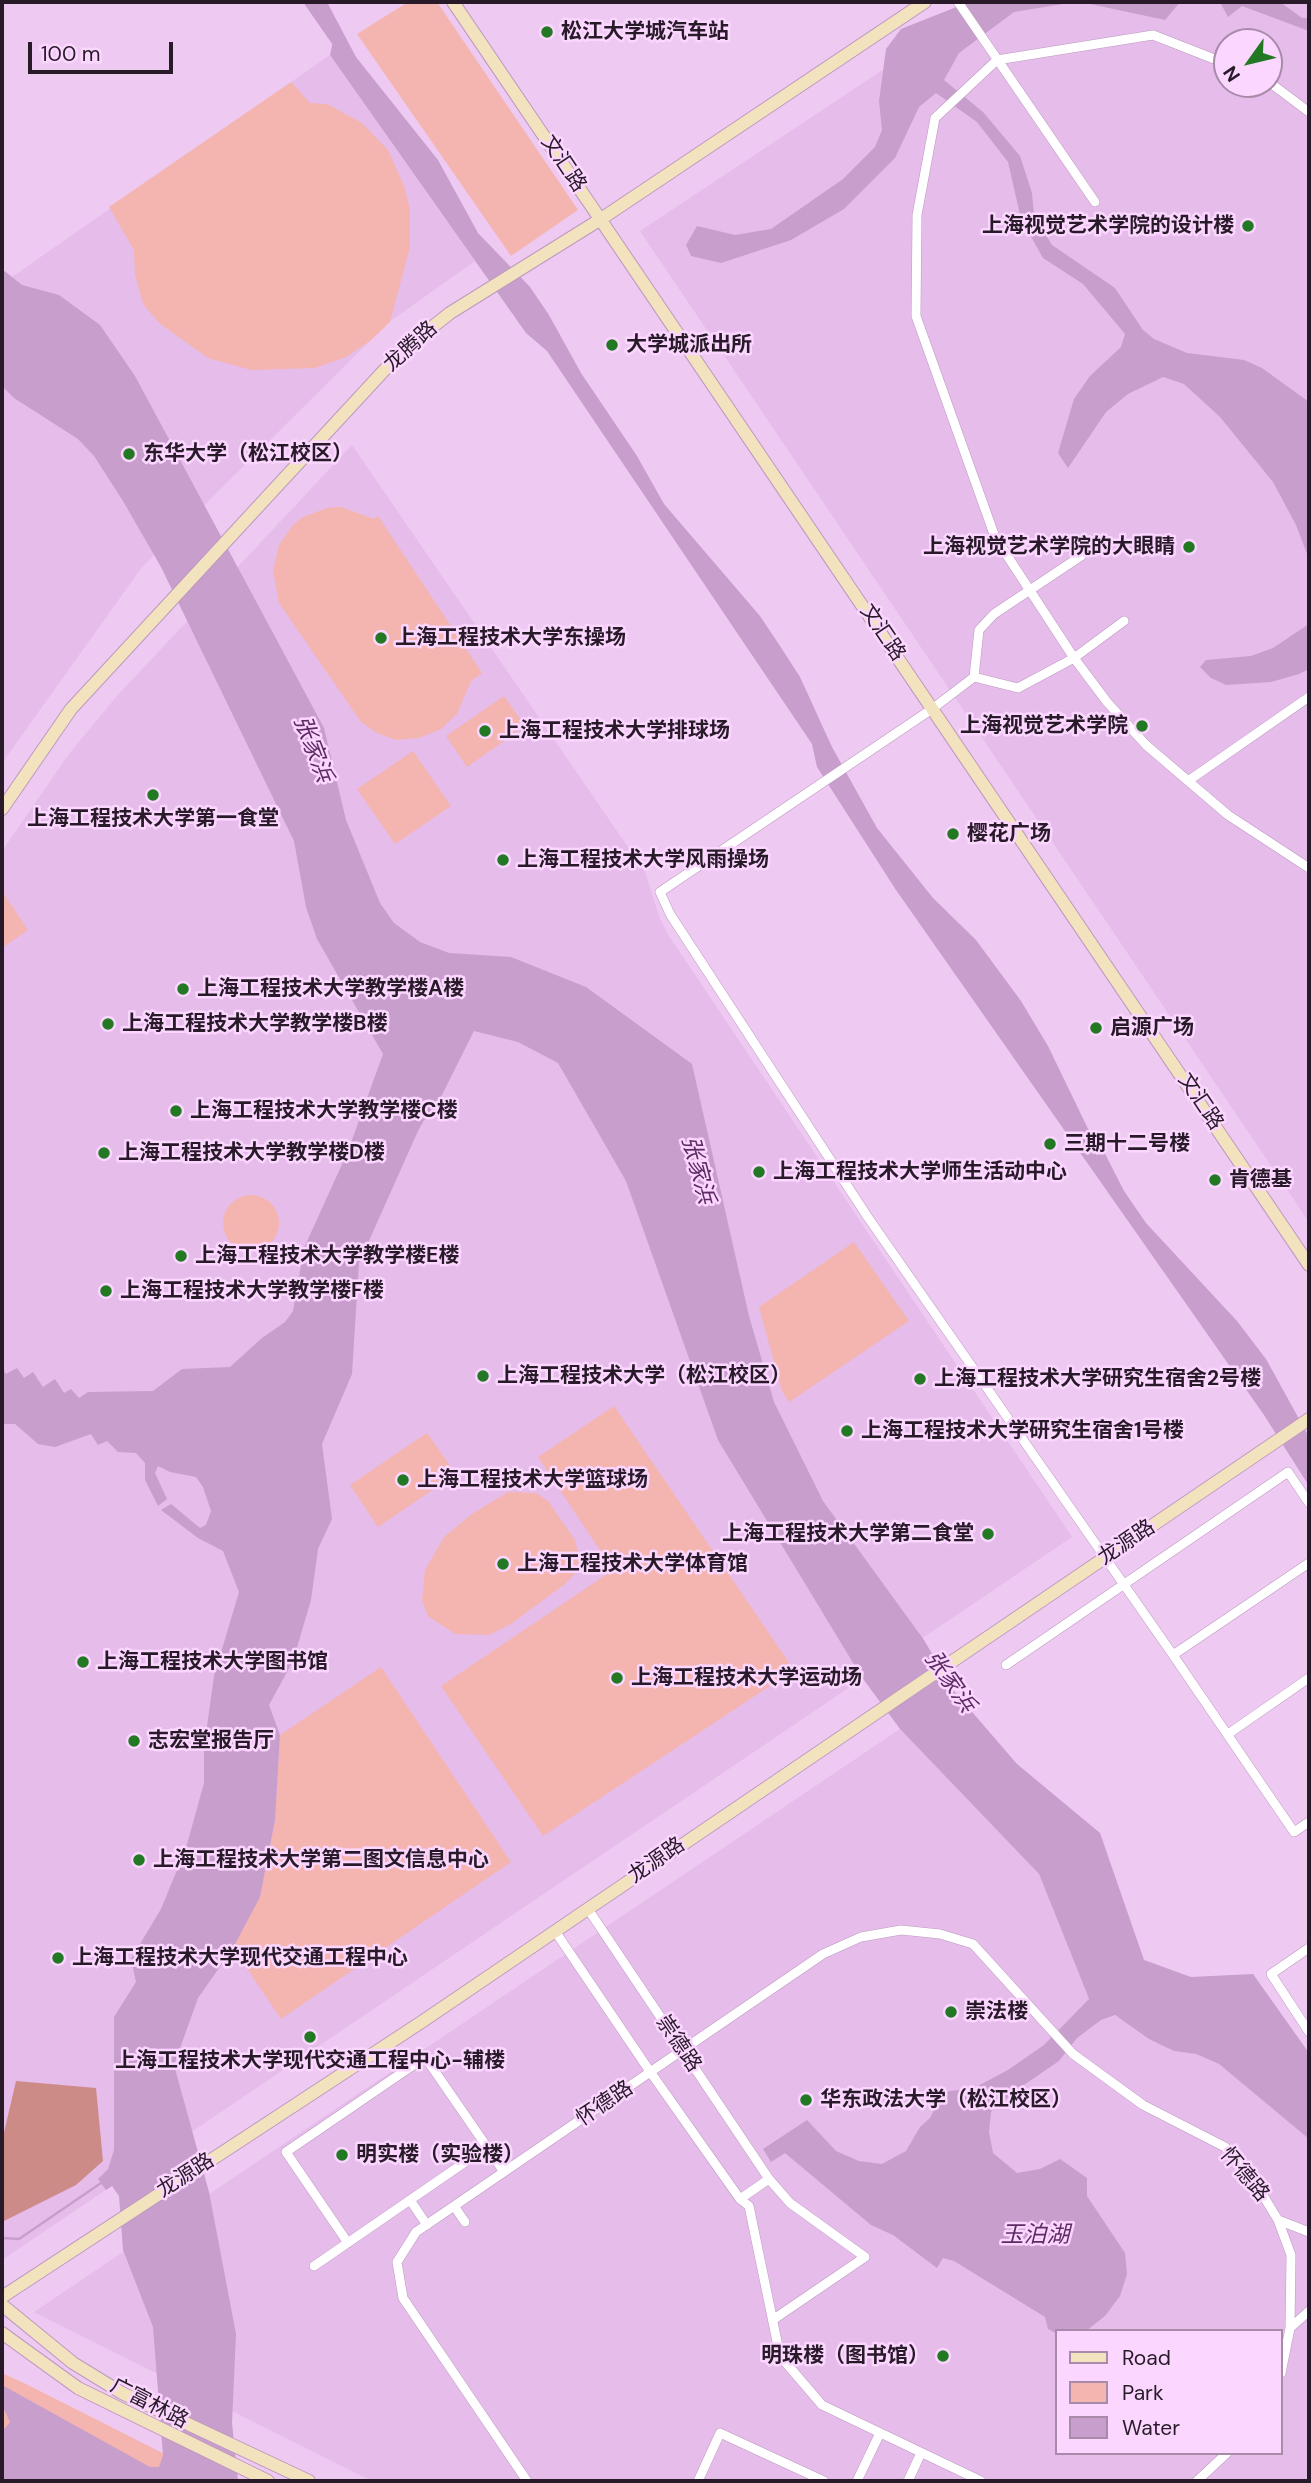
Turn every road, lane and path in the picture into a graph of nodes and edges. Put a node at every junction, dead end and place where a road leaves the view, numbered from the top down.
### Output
1 (453, 2) edge
2 (925, 2) edge
3 (958, 2) edge
4 (1213, 59) edge
5 (997, 60) junction
6 (1283, 92) edge
7 (1309, 112) edge
8 (1095, 202) dead end
9 (601, 219) junction
10 (1081, 556) dead end
11 (1029, 592) junction
12 (1124, 621) dead end
13 (1074, 657) junction
14 (974, 677) junction
15 (1309, 697) edge
16 (932, 709) junction
17 (1188, 781) junction
18 (2, 809) edge
19 (1309, 867) edge
20 (1309, 1265) edge
21 (1309, 1420) edge
22 (1309, 1503) edge
23 (1104, 1559) junction
24 (1309, 1563) edge
25 (1124, 1584) junction
26 (1173, 1656) junction
27 (1006, 1665) dead end
28 (1309, 1678) edge
29 (1227, 1734) junction
30 (1309, 1822) edge
31 (588, 1909) junction
32 (555, 1931) junction
33 (1309, 1948) edge
34 (1309, 2032) edge
35 (683, 2050) junction
36 (651, 2073) junction
37 (487, 2147) junction
38 (504, 2172) junction
39 (769, 2179) junction
40 (740, 2199) junction
41 (410, 2200) junction
42 (454, 2206) junction
43 (1279, 2220) junction
44 (465, 2222) dead end
45 (427, 2225) junction
46 (1309, 2232) edge
47 (348, 2243) junction
48 (314, 2266) dead end
49 (2, 2297) edge
50 (2, 2305) edge
51 (1309, 2311) edge
52 (774, 2319) junction
53 (1290, 2328) junction
54 (2, 2333) edge
55 (1283, 2362) edge
56 (880, 2433) junction
57 (921, 2453) junction
58 (1225, 2455) edge
59 (268, 2481) edge
60 (309, 2481) edge
61 (527, 2481) edge
62 (698, 2481) edge
63 (824, 2481) edge
64 (857, 2481) edge
65 (908, 2481) edge
66 (981, 2481) edge
67 (1197, 2481) edge

1 - 9 main road, 文汇路
2 - 9 main road, 龙腾路
3 - 5 street
4 - 5 street
5 - 8 street
5 - 11 street
6 - 7 street
9 - 16 main road, 文汇路
9 - 18 main road, 龙腾路
10 - 11 street
11 - 13 street
11 - 14 street
12 - 13 street
13 - 14 street
13 - 17 street
14 - 16 street
15 - 17 street
16 - 20 main road, 文汇路
16 - 23 street
17 - 19 street
21 - 23 main road, 龙源路
22 - 25 street
23 - 25 street
23 - 31 main road, 龙源路
24 - 26 street
25 - 26 street
25 - 27 street
26 - 29 street
28 - 29 street
29 - 30 street
31 - 32 main road, 龙源路
31 - 35 street, 崇德路
32 - 36 street, 崇德路
32 - 49 main road, 龙源路
33 - 34 street
35 - 36 street, 怀德路
35 - 39 street, 崇德路
35 - 43 street, 怀德路
36 - 38 street, 怀德路
36 - 40 street, 崇德路
37 - 38 street
37 - 41 street
37 - 47 street
38 - 42 street, 怀德路
39 - 40 street
39 - 52 street, 崇德路
40 - 52 street, 崇德路
41 - 45 street
41 - 47 street
42 - 44 street
42 - 45 street, 怀德路
43 - 46 street
43 - 53 street, 怀德路
45 - 61 street, 怀德路
47 - 48 street
50 - 60 main road, 广富林路
51 - 53 street
52 - 56 street, 崇德路
53 - 55 street, 怀德路
54 - 59 main road, 广富林路
56 - 57 street, 崇德路
56 - 64 street
57 - 65 street
57 - 66 street, 崇德路
58 - 67 street
62 - 63 street

